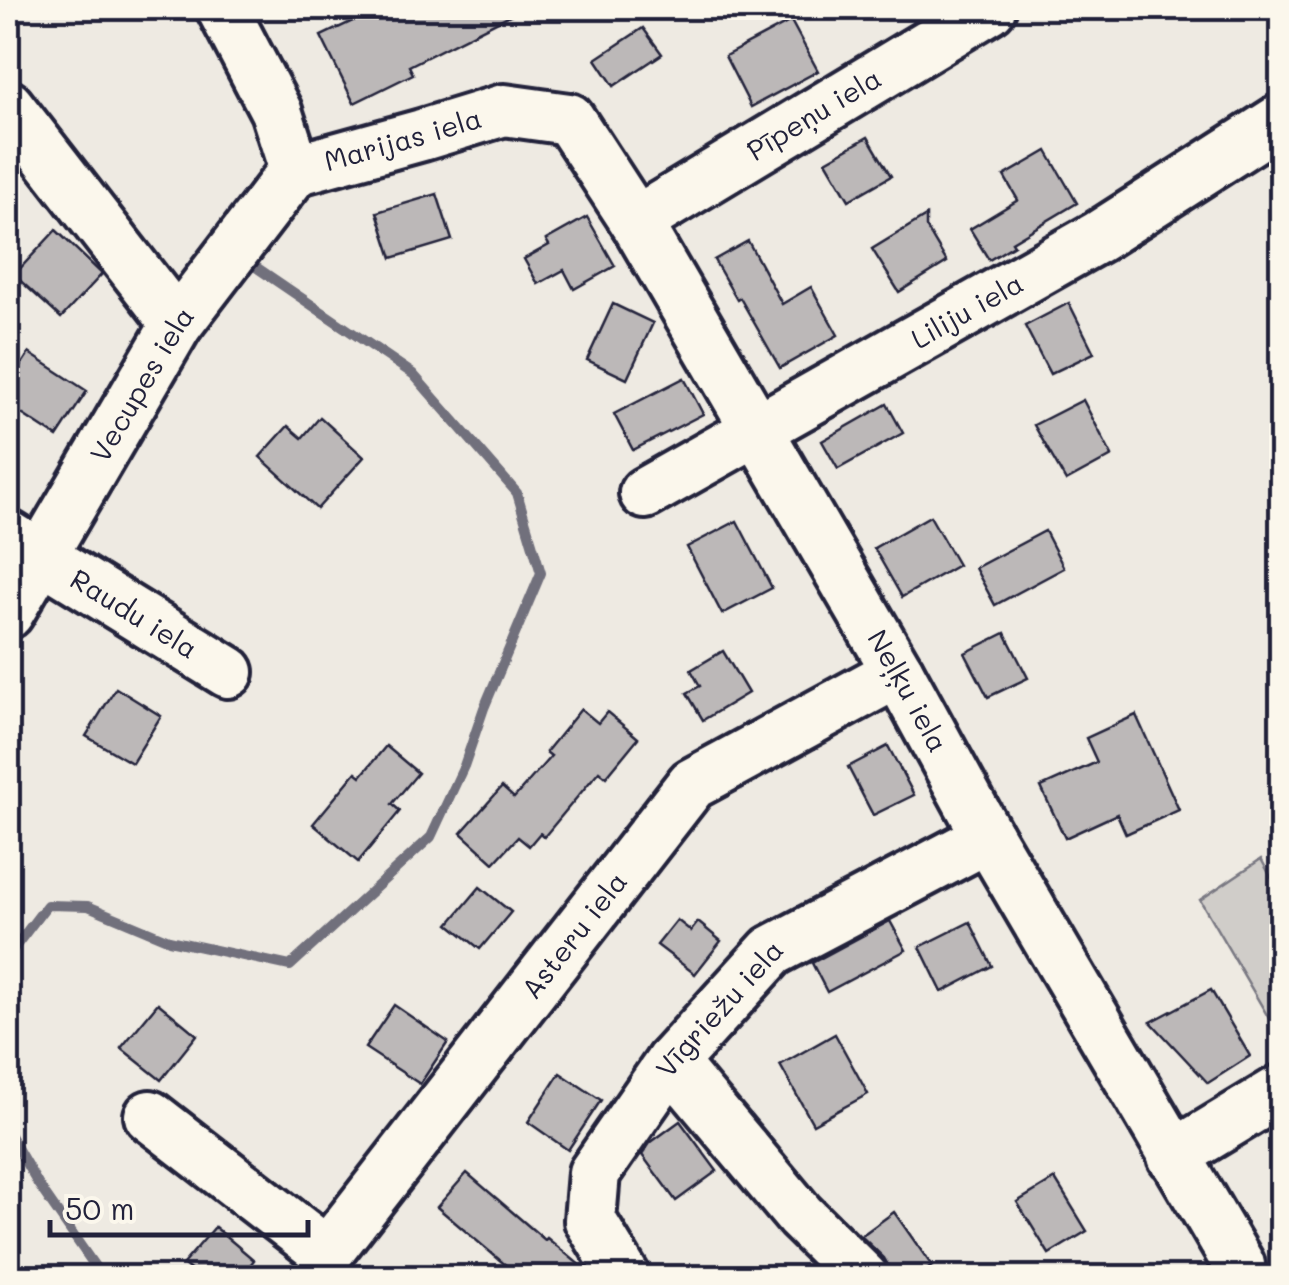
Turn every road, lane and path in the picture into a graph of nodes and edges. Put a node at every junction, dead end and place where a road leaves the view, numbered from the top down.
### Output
1 (222, 8) edge
2 (990, 8) edge
3 (8, 106) edge
4 (569, 119) joint
5 (1282, 119) edge
6 (295, 170) junction
7 (636, 222) junction
8 (177, 324) junction
9 (756, 431) junction
10 (645, 492) dead end
11 (23, 547) edge
12 (8, 614) edge
13 (228, 672) dead end
14 (898, 672) junction
15 (988, 837) junction
16 (671, 1062) junction
17 (1282, 1090) edge
18 (150, 1116) dead end
19 (1173, 1156) junction
20 (324, 1265) edge
21 (1238, 1265) dead end
22 (625, 1278) edge
23 (863, 1278) edge

1 - 6 street
2 - 7 street, Pīpeņu iela
3 - 8 street
4 - 6 street, Marijas iela
4 - 7 street, Neļķu iela
5 - 9 street, Liliju iela
6 - 8 street, Vecupes iela
7 - 9 street, Neļķu iela
8 - 11 street, Vecupes iela
9 - 10 street, Liliju iela
9 - 14 street, Neļķu iela
11 - 12 street, Vecupes iela
11 - 13 street, Raudu iela
14 - 15 street, Neļķu iela
14 - 20 street, Asteru iela
15 - 16 street, Vīgriežu iela
15 - 19 street, Neļķu iela
16 - 22 street, Vīgriežu iela
16 - 23 street
17 - 19 street
18 - 20 street
19 - 21 street, Neļķu iela

